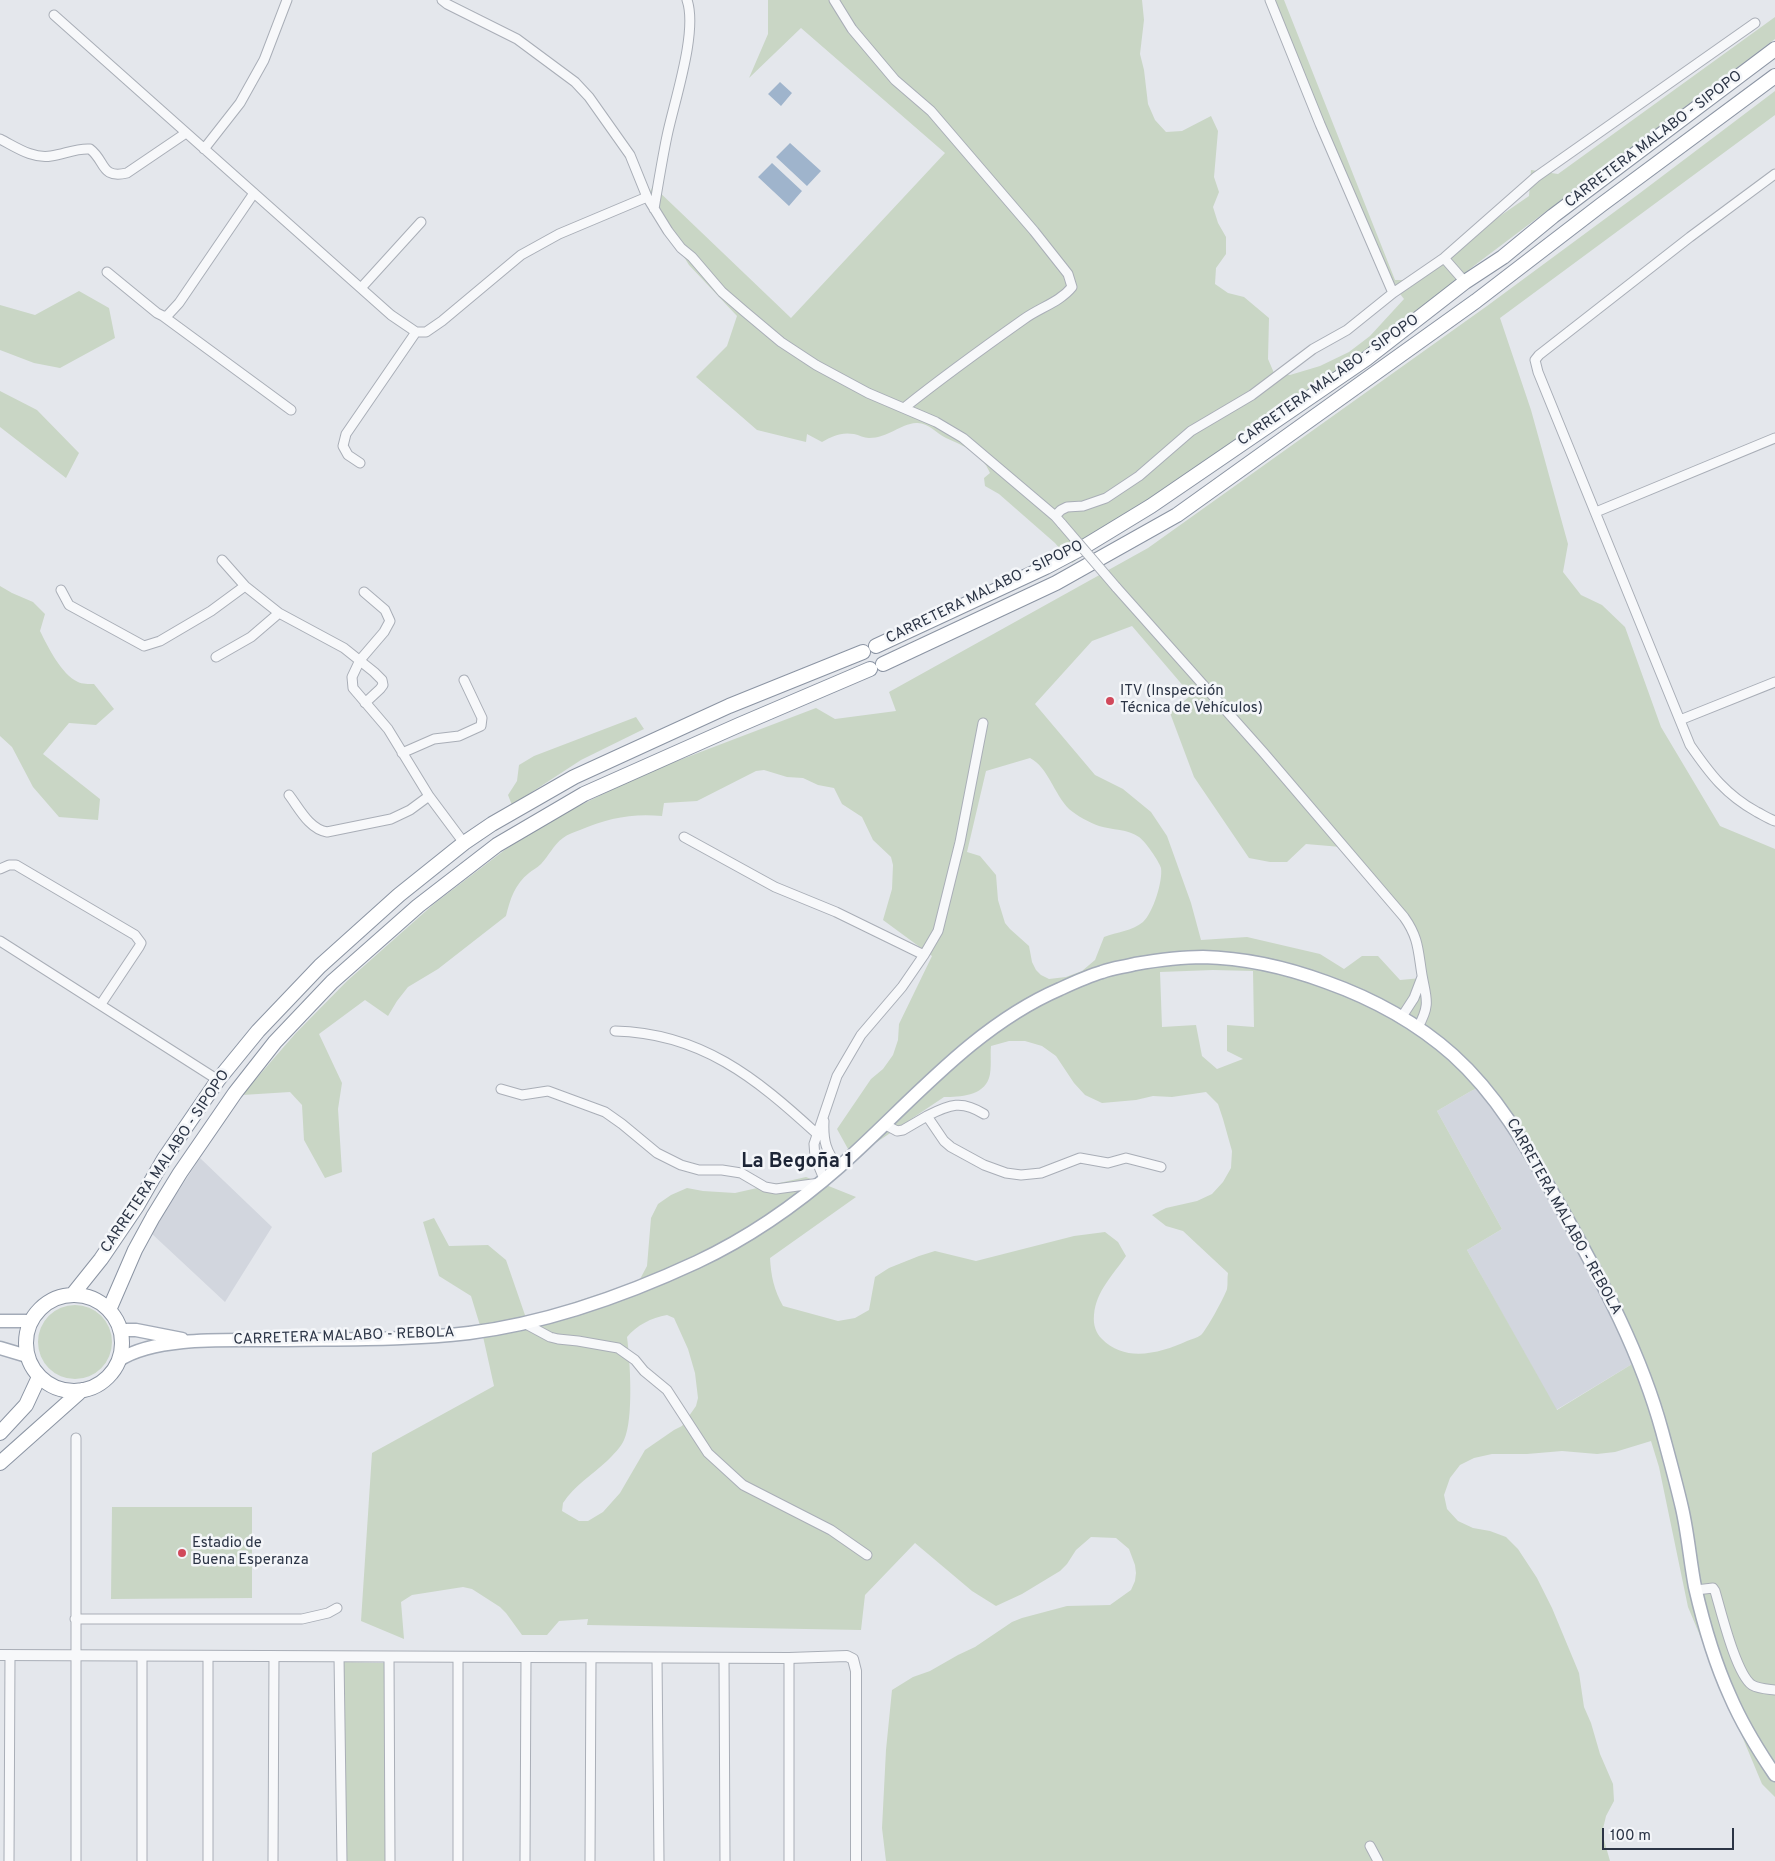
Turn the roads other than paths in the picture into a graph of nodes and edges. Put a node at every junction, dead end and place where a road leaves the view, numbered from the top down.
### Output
1 (287, 0) edge
2 (442, 0) edge
3 (687, 0) edge
4 (834, 0) edge
5 (1270, 0) edge
6 (54, 15) dead end
7 (1755, 23) dead end
8 (1775, 49) edge
9 (1775, 76) edge
10 (186, 133) junction
11 (0, 139) edge
12 (204, 149) junction
13 (1775, 174) edge
14 (254, 193) junction
15 (647, 197) junction
16 (654, 209) junction
17 (421, 222) dead end
18 (1444, 258) junction
19 (107, 272) dead end
20 (1465, 282) junction
21 (362, 288) junction
22 (1393, 293) junction
23 (163, 316) junction
24 (416, 332) junction
25 (904, 408) junction
26 (291, 410) dead end
27 (1775, 438) edge
28 (360, 463) dead end
29 (1596, 512) junction
30 (1055, 516) junction
31 (222, 560) dead end
32 (245, 586) junction
33 (61, 590) dead end
34 (364, 592) dead end
35 (279, 613) junction
36 (876, 646) dead end
37 (863, 652) dead end
38 (216, 656) dead end
39 (360, 660) junction
40 (464, 680) dead end
41 (1775, 682) edge
42 (365, 703) junction
43 (1680, 720) junction
44 (983, 723) dead end
45 (402, 753) junction
46 (288, 795) dead end
47 (429, 796) junction
48 (1775, 821) edge
49 (684, 837) dead end
50 (464, 843) junction
51 (0, 869) edge
52 (0, 941) edge
53 (924, 955) junction
54 (1422, 976) junction
55 (101, 1004) junction
56 (1401, 1018) junction
57 (1418, 1027) junction
58 (615, 1031) dead end
59 (218, 1080) junction
60 (502, 1088) dead end
61 (984, 1114) dead end
62 (824, 1116) junction
63 (927, 1116) junction
64 (884, 1124) junction
65 (816, 1133) junction
66 (839, 1167) junction
67 (1161, 1167) dead end
68 (822, 1181) junction
69 (73, 1294) junction
70 (110, 1310) junction
71 (0, 1321) edge
72 (30, 1321) junction
73 (524, 1322) junction
74 (121, 1330) junction
75 (192, 1341) junction
76 (0, 1348) edge
77 (27, 1356) junction
78 (119, 1360) junction
79 (39, 1377) junction
80 (82, 1390) junction
81 (0, 1434) edge
82 (76, 1438) dead end
83 (0, 1463) edge
84 (867, 1555) dead end
85 (1696, 1590) junction
86 (336, 1608) dead end
87 (75, 1619) junction
88 (5, 1655) edge
89 (76, 1655) junction
90 (142, 1656) junction
91 (208, 1656) junction
92 (274, 1656) junction
93 (339, 1656) junction
94 (389, 1657) junction
95 (458, 1657) junction
96 (526, 1657) junction
97 (591, 1658) junction
98 (657, 1658) junction
99 (724, 1658) junction
100 (789, 1658) junction
101 (1775, 1690) edge
102 (1775, 1775) edge
103 (1370, 1846) dead end
104 (9, 1861) edge
105 (76, 1861) edge
106 (142, 1861) edge
107 (208, 1861) edge
108 (273, 1861) edge
109 (342, 1861) edge
110 (390, 1861) edge
111 (458, 1861) edge
112 (525, 1861) edge
113 (590, 1861) edge
114 (659, 1861) edge
115 (725, 1861) edge
116 (789, 1861) edge
117 (856, 1861) edge
118 (1378, 1861) edge

1 - 12 street
2 - 15 street
3 - 16 street
4 - 25 street
5 - 22 street
6 - 10 street
7 - 18 street
8 - 20 highway, CARRETERA MALABO - SIPOPO
9 - 70 highway, CARRETERA MALABO - SIPOPO
10 - 11 street
10 - 12 street
12 - 14 street
13 - 29 street
14 - 21 street
14 - 23 street
15 - 16 street
15 - 24 street
16 - 25 street
17 - 21 street
18 - 20 street
18 - 22 street
19 - 23 street
20 - 36 highway, CARRETERA MALABO - SIPOPO
21 - 24 street
22 - 30 street
23 - 26 street
24 - 28 street
25 - 30 street
27 - 29 street
29 - 43 street
30 - 54 street, bridge
31 - 32 street
32 - 33 street
32 - 35 street
34 - 39 street
35 - 38 street
35 - 39 street
37 - 50 highway, CARRETERA MALABO - SIPOPO
39 - 42 street
39 - 42 street
40 - 45 street
41 - 43 street
42 - 45 street
43 - 48 street
44 - 53 street
45 - 47 street
46 - 47 street
47 - 50 street
49 - 53 street
50 - 59 highway, CARRETERA MALABO - SIPOPO
51 - 55 street
52 - 55 street
53 - 62 street
54 - 56 street
54 - 57 street
55 - 59 street
56 - 57 main road, CARRETERA MALABO - REBOLA
56 - 64 main road, CARRETERA MALABO - REBOLA
57 - 85 main road, CARRETERA MALABO - REBOLA
58 - 65 street
59 - 69 highway, CARRETERA MALABO - SIPOPO
60 - 68 street
61 - 63 street
62 - 65 street
62 - 66 street
63 - 64 street
63 - 67 street
64 - 66 main road, CARRETERA MALABO - REBOLA
65 - 68 street
66 - 68 main road, CARRETERA MALABO - REBOLA
68 - 73 main road, CARRETERA MALABO - REBOLA
69 - 70 highway
69 - 72 highway
70 - 74 highway
71 - 72 main road
72 - 77 highway
73 - 75 main road, CARRETERA MALABO - REBOLA
73 - 84 street
74 - 75 main road, CARRETERA MALABO - REBOLA
74 - 78 highway
75 - 78 main road, CARRETERA MALABO - REBOLA
76 - 77 main road
77 - 79 highway
78 - 80 highway
79 - 80 highway
79 - 81 highway
80 - 83 highway
82 - 87 street
85 - 101 street
85 - 102 main road, CARRETERA MALABO - REBOLA
86 - 87 street
87 - 89 street
88 - 89 street
88 - 104 street
89 - 90 street
89 - 105 street
90 - 91 street
90 - 106 street
91 - 92 street
91 - 107 street
92 - 93 street
92 - 108 street
93 - 94 street
93 - 109 street
94 - 95 street
94 - 110 street
95 - 96 street
95 - 111 street
96 - 97 street
96 - 112 street
97 - 98 street
97 - 113 street
98 - 99 street
98 - 114 street
99 - 100 street
99 - 115 street
100 - 116 street
100 - 117 street
103 - 118 street

